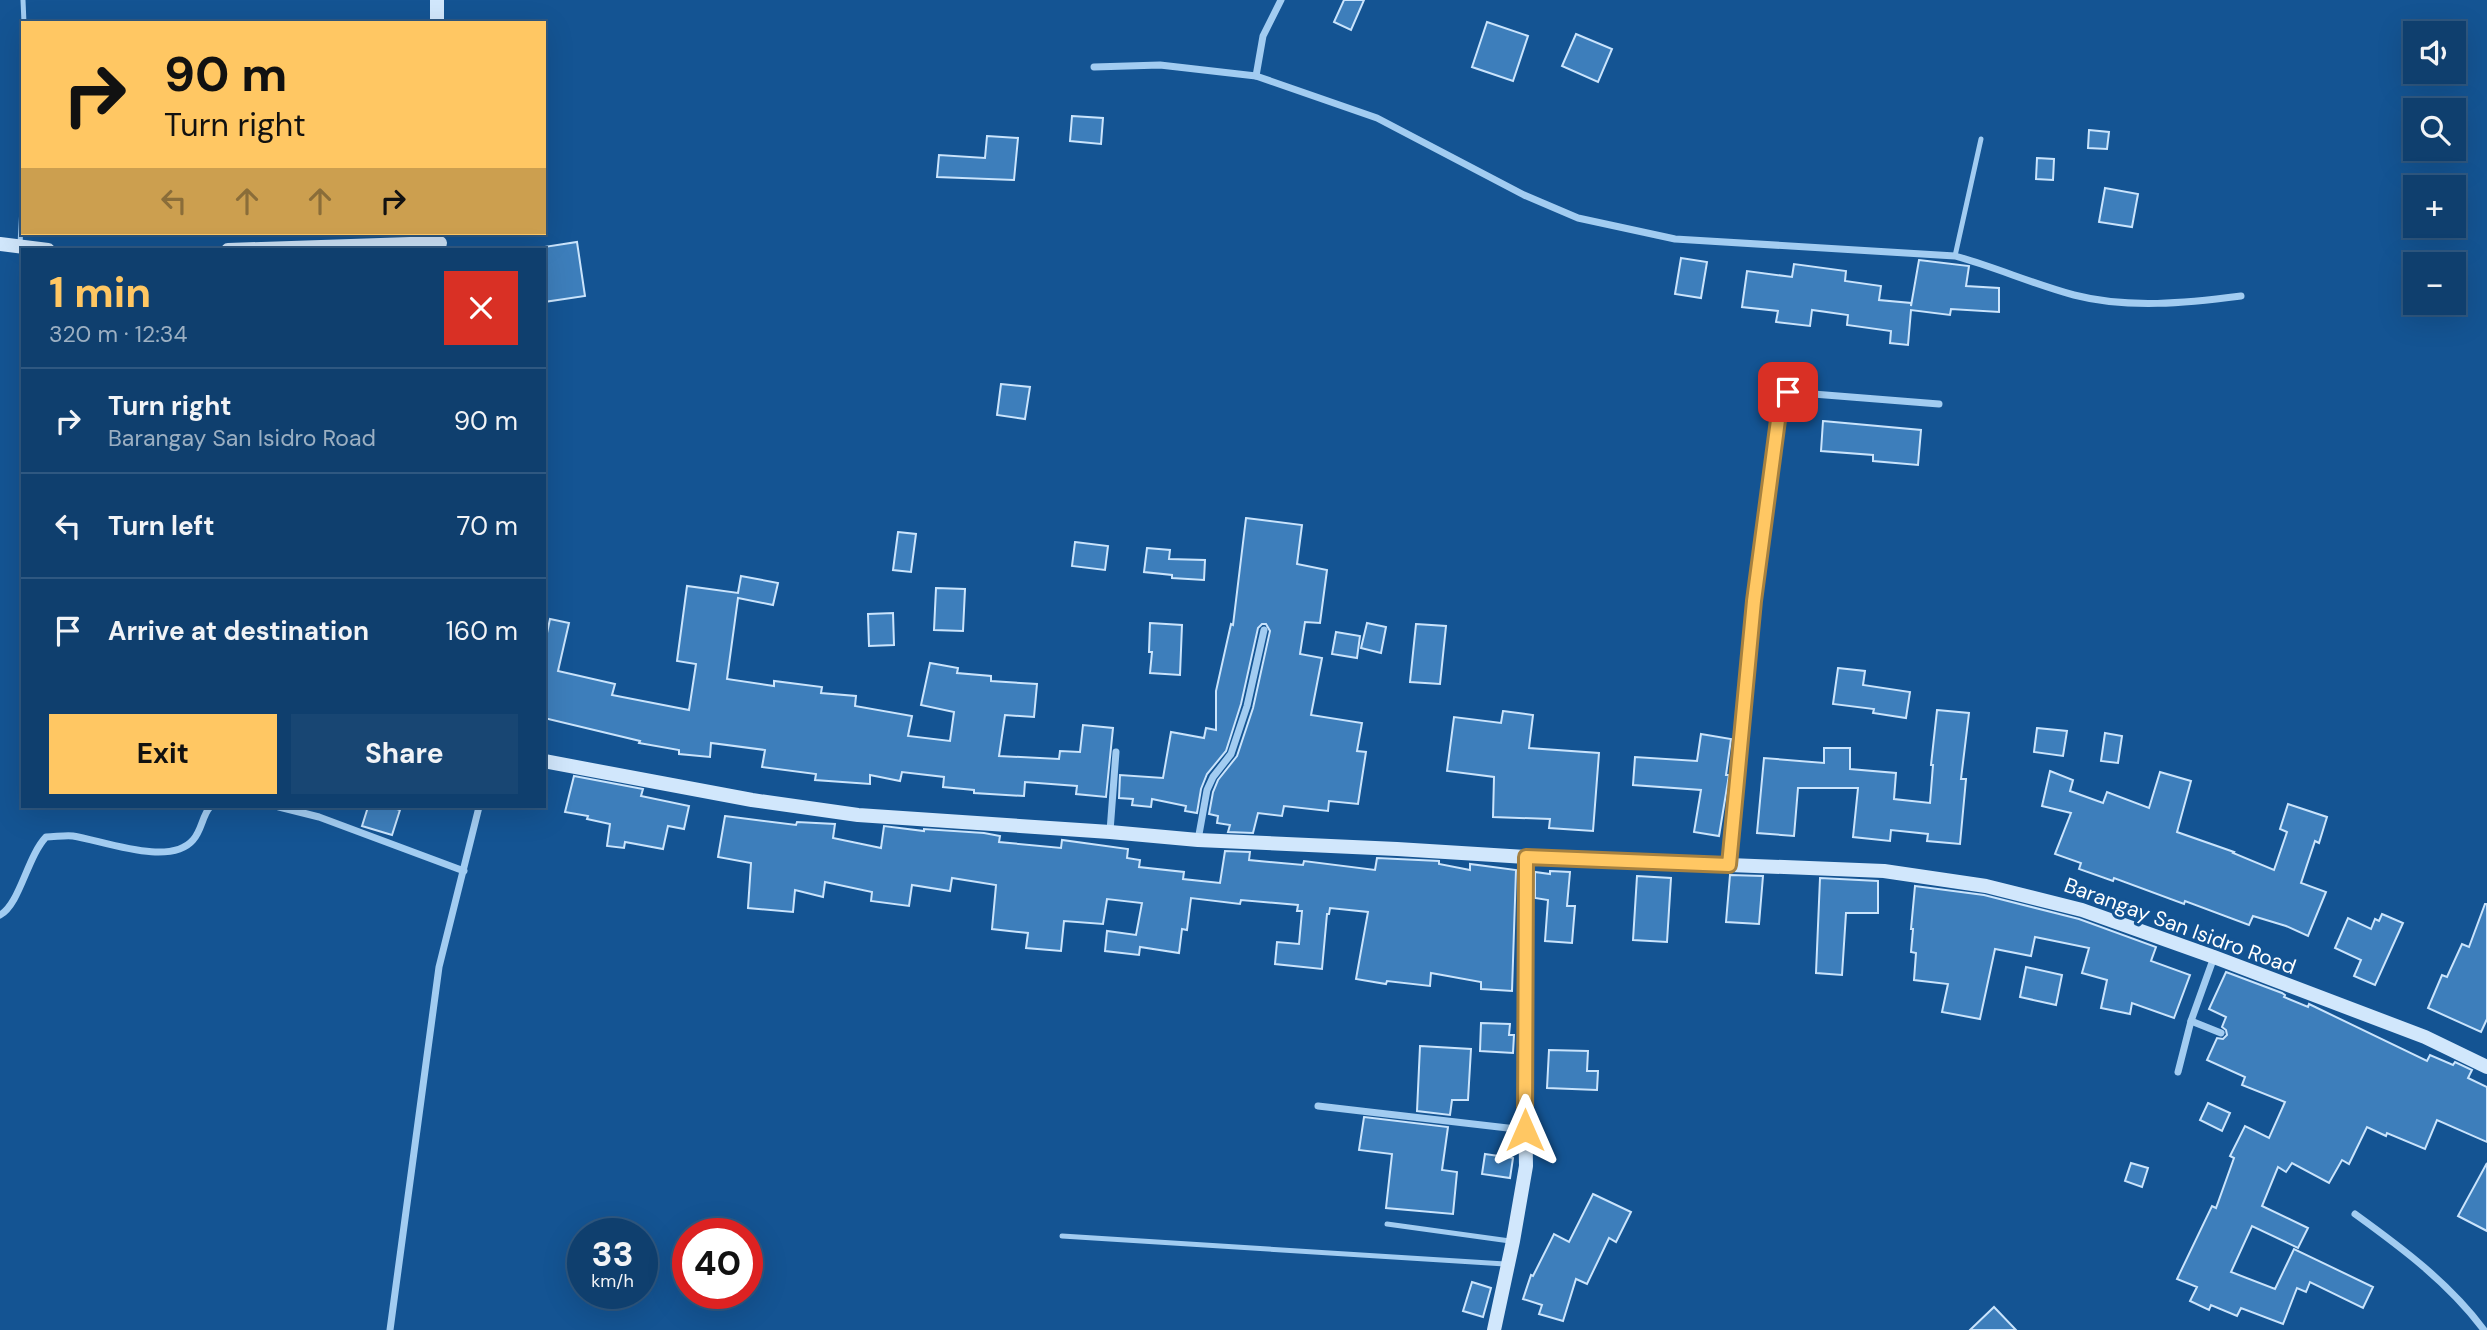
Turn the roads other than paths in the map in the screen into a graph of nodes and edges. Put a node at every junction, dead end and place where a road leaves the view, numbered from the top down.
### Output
1 (23, 0) edge
2 (437, 0) edge
3 (1281, 0) edge
4 (24, 21) edge
5 (437, 21) edge
6 (1094, 67) dead end
7 (1256, 75) junction
8 (1981, 139) dead end
9 (21, 218) edge
10 (439, 242) edge
11 (0, 244) edge
12 (19, 247) junction
13 (29, 248) edge
14 (282, 248) edge
15 (1955, 256) junction
16 (2241, 296) dead end
17 (1940, 404) dead end
18 (1264, 630) dead end
19 (1116, 751) dead end
20 (546, 761) edge
21 (209, 808) edge
22 (283, 808) edge
23 (479, 808) edge
24 (1110, 832) junction
25 (1198, 840) junction
26 (1526, 857) junction
27 (1729, 865) junction
28 (464, 871) junction
29 (0, 915) edge
30 (2214, 957) junction
31 (2191, 1021) junction
32 (2221, 1033) dead end
33 (2487, 1067) edge
34 (2178, 1072) dead end
35 (1318, 1106) dead end
36 (1525, 1130) junction
37 (2355, 1214) dead end
38 (1387, 1224) dead end
39 (1062, 1236) dead end
40 (1513, 1241) junction
41 (1508, 1264) junction
42 (390, 1330) edge
43 (1494, 1330) edge
44 (2484, 1330) edge

1 - 4 lane
2 - 5 street
3 - 7 street
6 - 7 street
7 - 15 street
8 - 15 lane
9 - 12 lane
10 - 14 street
11 - 12 street
12 - 13 street
15 - 16 street
17 - 27 street
18 - 25 street
19 - 24 street
20 - 24 street, Barangay San Isidro Road
21 - 29 street
22 - 28 street
23 - 28 street
24 - 25 street, Barangay San Isidro Road
25 - 26 street, Barangay San Isidro Road
26 - 27 street, Barangay San Isidro Road
26 - 36 street
27 - 30 street, Barangay San Isidro Road
28 - 42 street
30 - 31 street
30 - 33 street, Barangay San Isidro Road
31 - 32 street
31 - 34 street
35 - 36 street
36 - 40 street
37 - 44 street
38 - 40 lane
39 - 41 lane
40 - 41 street
41 - 43 street

